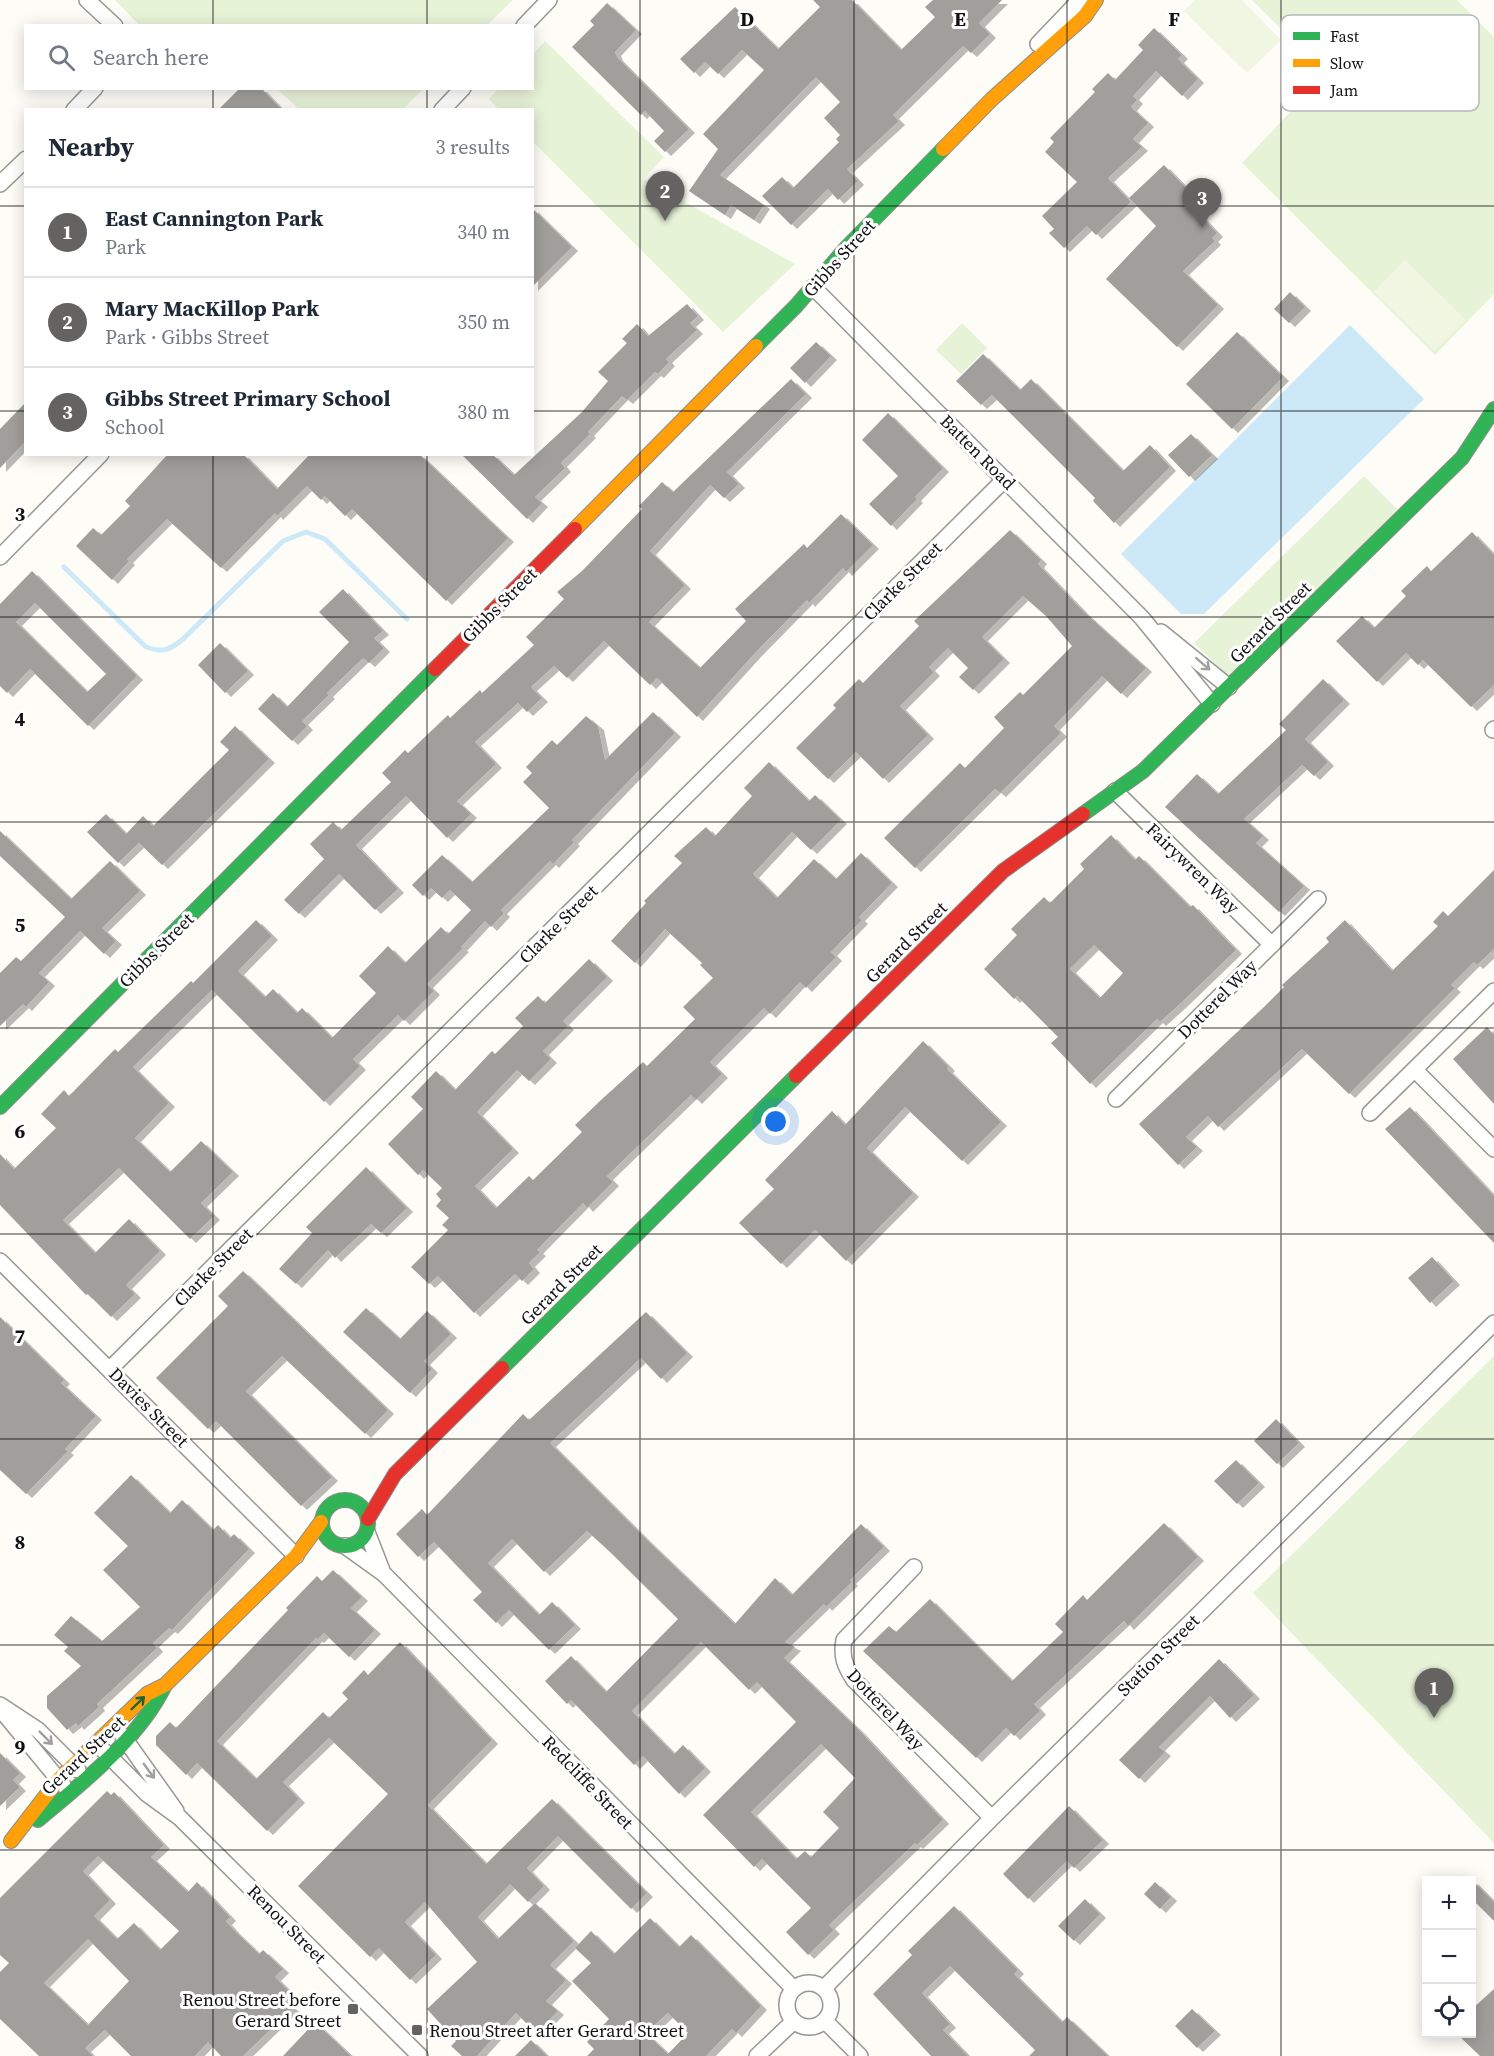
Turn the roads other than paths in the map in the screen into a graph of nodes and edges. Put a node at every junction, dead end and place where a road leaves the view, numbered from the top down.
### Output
1 (87, 0) edge
2 (549, 0) edge
3 (1080, 0) edge
4 (1096, 0) edge
5 (113, 24) edge
6 (526, 24) edge
7 (92, 90) edge
8 (461, 90) edge
9 (992, 99) junction
10 (76, 108) edge
11 (444, 108) edge
12 (24, 161) edge
13 (0, 184) edge
14 (813, 287) junction
15 (1494, 409) edge
16 (1494, 436) edge
17 (99, 456) edge
18 (1462, 458) junction
19 (1005, 479) junction
20 (0, 557) edge
21 (1142, 618) junction
22 (1229, 687) junction
23 (1212, 704) junction
24 (1115, 791) junction
25 (1318, 899) dead end
26 (1272, 945) junction
27 (1494, 991) edge
28 (1415, 1071) junction
29 (1116, 1099) dead end
30 (0, 1107) edge
31 (1370, 1113) dead end
32 (1494, 1149) edge
33 (0, 1261) edge
34 (1494, 1323) edge
35 (111, 1368) junction
36 (395, 1474) junction
37 (346, 1499) junction
38 (321, 1522) junction
39 (367, 1525) junction
40 (339, 1545) junction
41 (296, 1556) junction
42 (915, 1567) dead end
43 (384, 1574) junction
44 (165, 1685) junction
45 (0, 1707) edge
46 (114, 1726) junction
47 (127, 1740) junction
48 (97, 1743) junction
49 (111, 1758) junction
50 (73, 1765) junction
51 (86, 1778) junction
52 (58, 1780) junction
53 (71, 1794) junction
54 (180, 1818) junction
55 (992, 1818) junction
56 (11, 1841) junction
57 (0, 1851) edge
58 (824, 1988) junction
59 (794, 1989) junction
60 (794, 2021) junction
61 (825, 2021) junction
62 (420, 2056) edge
63 (757, 2056) edge
64 (860, 2056) edge

1 - 5 street
2 - 6 street
3 - 9 street, Gibbs Street
4 - 9 street, Gibbs Street
7 - 10 street
8 - 11 street
9 - 14 street, Gibbs Street
12 - 13 street
14 - 19 street, Batten Road
14 - 30 street, Gibbs Street
15 - 18 street, Gerard Street
16 - 18 street, Gerard Street
17 - 20 street
18 - 22 street, Gerard Street
19 - 21 street, Batten Road
19 - 35 street, Clarke Street
21 -> 22 street, Batten Road
21 - 23 street, Batten Road
22 - 23 street, Gerard Street
23 - 24 street, Gerard Street
24 - 26 street, Fairywren Way
24 - 36 street, Gerard Street
25 - 26 street, Dotterel Way
26 - 29 street, Dotterel Way
27 - 28 street
28 - 31 street
28 - 32 street
33 - 35 street, Davies Street
34 - 55 street, Station Street
35 - 41 street, Davies Street
36 - 37 street, Gerard Street
36 - 39 street, Gerard Street
37 - 38 street
37 - 39 street
38 - 40 street
38 - 41 street, Gerard Street
39 - 40 street
39 - 43 street, Redcliffe Street
40 - 41 street, Gerard Street
40 - 43 street, Redcliffe Street
41 - 44 street, Gerard Street
42 - 55 street, Dotterel Way
43 - 59 street, Redcliffe Street
46 -> 44 street, Gerard Street
44 - 47 street, Gerard Street
45 -> 50 street
45 - 52 street
46 - 47 street, Renou Street
46 - 48 street, Gerard Street
47 - 49 street, Gerard Street
47 -> 54 street, Renou Street
48 - 49 street, Renou Street
48 - 50 street, Gerard Street
49 - 51 street, Gerard Street
49 - 54 street, Renou Street
50 - 51 street
50 - 52 street, Gerard Street
51 - 53 street, Gerard Street
52 - 53 street
52 - 56 street, Gerard Street
53 - 56 street, Gerard Street
54 - 62 street, Renou Street
55 - 58 street, Station Street
56 - 57 street, Gerard Street
58 - 59 street
58 - 61 street
59 - 60 street
60 - 61 street
60 - 63 street
61 - 64 street

